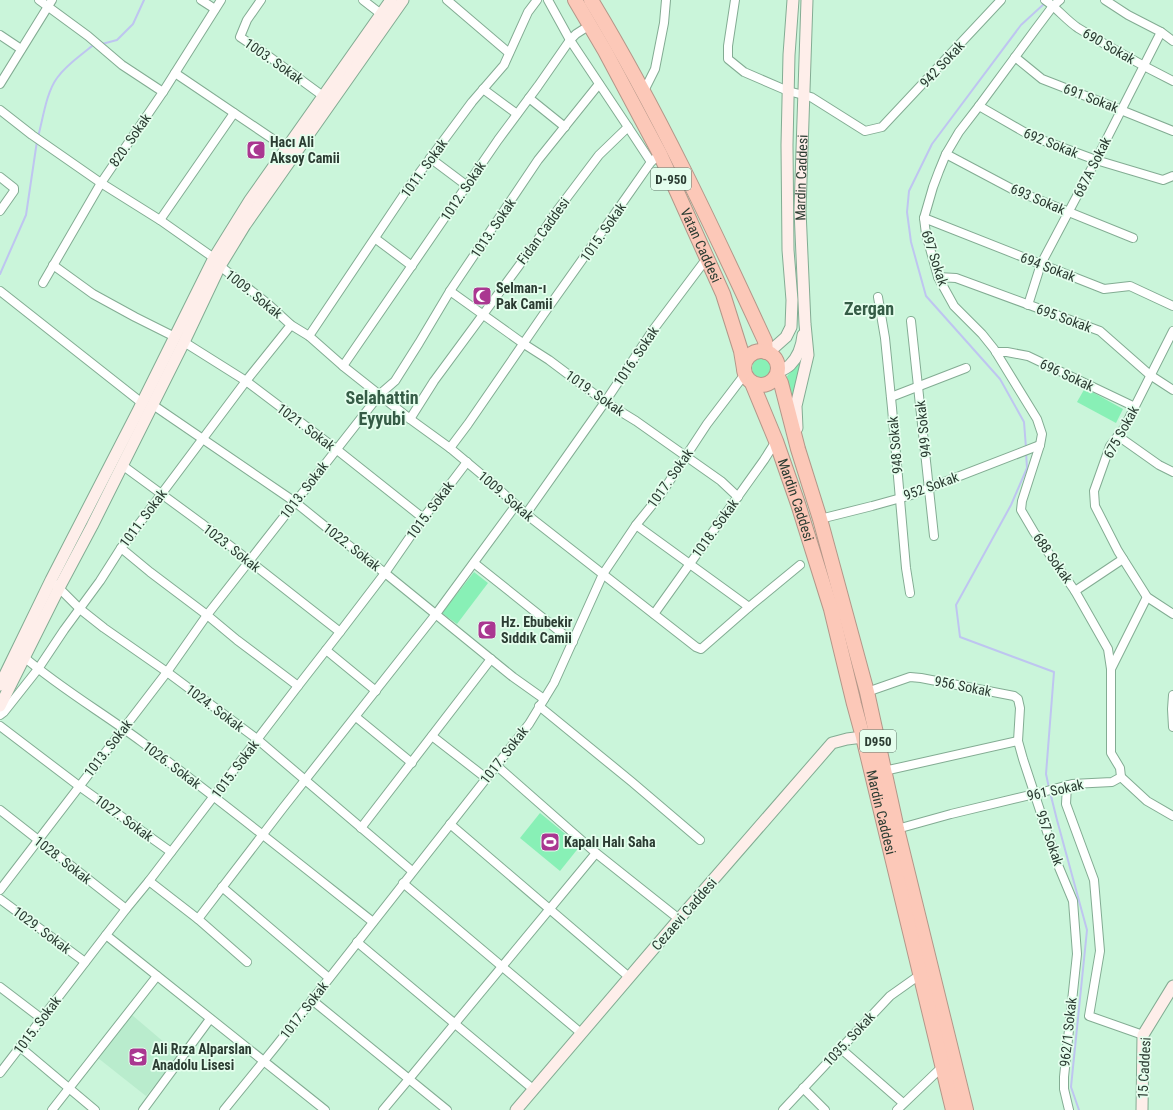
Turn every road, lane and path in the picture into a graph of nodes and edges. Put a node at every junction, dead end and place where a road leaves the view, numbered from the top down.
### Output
1 (39, 0) edge
2 (201, 0) edge
3 (221, 0) edge
4 (261, 0) edge
5 (363, 0) edge
6 (391, 0) edge
7 (403, 0) edge
8 (447, 0) edge
9 (537, 0) edge
10 (548, 0) edge
11 (575, 0) edge
12 (591, 0) edge
13 (666, 0) edge
14 (735, 0) edge
15 (793, 0) edge
16 (807, 0) edge
17 (1001, 0) edge
18 (1060, 0) edge
19 (1105, 0) edge
20 (50, 3) edge
21 (1049, 3) edge
22 (215, 9) junction
23 (381, 14) junction
24 (590, 24) junction
25 (1161, 32) junction
26 (0, 35) edge
27 (570, 40) junction
28 (1173, 41) edge
29 (21, 49) junction
30 (509, 53) junction
31 (1015, 57) junction
32 (1144, 66) junction
33 (175, 73) junction
34 (1173, 81) edge
35 (0, 84) edge
36 (599, 84) junction
37 (482, 89) junction
38 (788, 91) junction
39 (163, 92) junction
40 (643, 92) junction
41 (804, 94) junction
42 (323, 96) junction
43 (529, 98) junction
44 (979, 106) junction
45 (0, 110) edge
46 (1121, 110) junction
47 (234, 113) junction
48 (517, 114) junction
49 (565, 127) junction
50 (628, 127) junction
51 (1173, 131) edge
52 (286, 148) junction
53 (946, 154) junction
54 (430, 158) junction
55 (655, 158) junction
56 (1096, 160) junction
57 (1173, 176) edge
58 (0, 177) edge
59 (101, 183) junction
60 (466, 186) junction
61 (0, 211) edge
62 (1068, 212) junction
63 (924, 218) junction
64 (160, 220) junction
65 (376, 238) junction
66 (1133, 238) dead end
67 (707, 258) junction
68 (217, 262) junction
69 (1041, 264) junction
70 (53, 265) junction
71 (412, 266) junction
72 (938, 277) junction
73 (43, 283) dead end
74 (1, 291) edge
75 (450, 291) junction
76 (878, 298) dead end
77 (1028, 305) junction
78 (1173, 306) edge
79 (483, 314) junction
80 (911, 321) dead end
81 (291, 324) junction
82 (804, 324) junction
83 (1173, 331) edge
84 (309, 336) junction
85 (179, 339) junction
86 (524, 344) junction
87 (767, 352) junction
88 (996, 352) junction
89 (343, 366) junction
90 (966, 368) dead end
91 (778, 373) junction
92 (747, 375) junction
93 (1150, 375) junction
94 (246, 381) junction
95 (918, 387) junction
96 (1173, 390) edge
97 (380, 394) junction
98 (891, 397) junction
99 (605, 402) junction
100 (147, 404) junction
101 (1135, 407) junction
102 (410, 418) junction
103 (1118, 436) junction
104 (203, 439) junction
105 (776, 441) junction
106 (1040, 445) junction
107 (450, 448) junction
108 (336, 449) junction
109 (798, 449) junction
110 (686, 457) junction
111 (467, 462) junction
112 (122, 465) junction
113 (1173, 472) edge
114 (929, 487) junction
115 (161, 494) junction
116 (738, 497) junction
117 (900, 498) junction
118 (296, 502) junction
119 (516, 505) junction
120 (526, 514) junction
121 (423, 518) junction
122 (820, 518) junction
123 (636, 525) junction
124 (934, 536) dead end
125 (121, 548) junction
126 (1123, 559) junction
127 (249, 561) junction
128 (474, 563) junction
129 (689, 564) junction
130 (800, 565) dead end
131 (385, 573) junction
132 (603, 574) junction
133 (55, 584) junction
134 (1075, 591) junction
135 (910, 593) dead end
136 (1147, 597) junction
137 (749, 607) junction
138 (80, 609) junction
139 (436, 614) junction
140 (654, 614) junction
141 (1173, 614) edge
142 (207, 615) junction
143 (340, 632) junction
144 (573, 642) junction
145 (326, 650) junction
146 (24, 657) junction
147 (491, 659) junction
148 (38, 669) junction
149 (1111, 669) junction
150 (167, 672) junction
151 (0, 685) edge
152 (298, 686) junction
153 (376, 691) junction
154 (867, 692) junction
155 (1173, 695) edge
156 (542, 703) junction
157 (0, 706) edge
158 (0, 715) edge
159 (356, 717) junction
160 (0, 726) edge
161 (1173, 727) edge
162 (124, 728) junction
163 (432, 736) junction
164 (863, 737) junction
165 (257, 739) junction
166 (1018, 741) junction
167 (412, 763) junction
168 (496, 765) junction
169 (884, 771) junction
170 (1121, 777) junction
171 (486, 778) junction
172 (305, 780) junction
173 (79, 786) junction
174 (1065, 786) junction
175 (1039, 793) junction
176 (214, 796) junction
177 (0, 810) edge
178 (1173, 816) edge
179 (450, 824) junction
180 (361, 828) junction
181 (897, 828) junction
182 (263, 834) junction
183 (700, 840) dead end
184 (39, 841) junction
185 (171, 852) junction
186 (596, 853) junction
187 (412, 871) junction
188 (149, 881) junction
189 (403, 883) junction
190 (222, 887) junction
191 (0, 890) edge
192 (0, 899) edge
193 (126, 908) junction
194 (550, 908) junction
195 (198, 919) junction
196 (679, 919) junction
197 (373, 922) junction
198 (106, 935) junction
199 (357, 942) junction
200 (1077, 954) joint
201 (85, 962) junction
202 (246, 962) dead end
203 (502, 966) junction
204 (921, 974) junction
205 (157, 976) junction
206 (629, 977) junction
207 (329, 978) junction
208 (1173, 986) edge
209 (0, 987) edge
210 (312, 1000) junction
211 (42, 1018) junction
212 (210, 1019) junction
213 (455, 1023) junction
214 (581, 1033) junction
215 (1143, 1036) junction
216 (20, 1048) junction
217 (840, 1048) junction
218 (263, 1062) junction
219 (943, 1066) junction
220 (0, 1073) edge
221 (409, 1079) junction
222 (803, 1088) junction
223 (69, 1089) junction
224 (533, 1089) junction
225 (903, 1103) junction
226 (52, 1110) edge
227 (94, 1110) edge
228 (143, 1110) edge
229 (224, 1110) edge
230 (325, 1110) edge
231 (383, 1110) edge
232 (447, 1110) edge
233 (516, 1110) edge
234 (783, 1110) edge
235 (825, 1110) edge
236 (897, 1110) edge
237 (953, 1110) edge
238 (966, 1110) edge
239 (1069, 1110) edge
240 (1142, 1110) edge

1 - 20 street
2 - 22 street
3 - 22 street, 820. Sokak
4 - 42 street, 1003. Sokak
5 - 23 street
6 - 23 street
7 - 68 street
8 - 30 street
9 - 30 street, 1011. Sokak
10 - 27 street
11 - 24 highway, Vatan Caddesi / D-950
12 - 40 highway, Vatan Caddesi / D-950
13 - 40 street
14 - 38 street
15 - 38 street, Mardin Caddesi
16 - 41 street, Mardin Caddesi
17 - 41 street, 942 Sokak
18 - 21 street, 697 Sokak
19 - 25 street
20 - 29 street
20 - 39 street
21 - 31 street, 697 Sokak
21 - 32 street, 690 Sokak
22 - 33 street, 820. Sokak
23 - 42 street
24 - 27 street, 1012. Sokak
24 - 55 highway, Vatan Caddesi / D-950
25 - 28 street
25 - 32 street, 687A Sokak
26 - 29 street
27 - 36 street
27 - 43 street, 1012. Sokak
29 - 35 street
30 - 37 street, 1011. Sokak
31 - 44 street, 697 Sokak
31 - 46 street, 691 Sokak
32 - 34 street, 690 Sokak
32 - 46 street, 687A Sokak
33 - 39 street, 820. Sokak
33 - 47 street
36 - 49 street, 1013. Sokak
36 - 50 street
37 - 48 street
37 - 54 street, 1011. Sokak
38 - 41 street
38 - 87 street, Mardin Caddesi
39 - 59 street, 820. Sokak
40 - 87 highway, Vatan Caddesi / D-950
41 - 82 street, Mardin Caddesi
42 - 52 street
43 - 48 street, 1012. Sokak
43 - 49 street
44 - 53 street, 697 Sokak
44 - 56 street, 692 Sokak
45 - 59 street, 1009. Sokak
46 - 51 street, 691 Sokak
46 - 56 street, 687A Sokak
47 - 52 street
47 - 64 street
48 - 60 street, 1012. Sokak
49 - 75 street, 1013. Sokak
50 - 55 street
50 - 79 street, Fidan Caddesi
52 - 68 street
53 - 62 street, 693 Sokak
53 - 63 street, 697 Sokak
54 - 60 street
54 - 65 street, 1011. Sokak
55 - 67 highway, Vatan Caddesi / D-950
55 - 86 street, 1015. Sokak
56 - 57 street, 692 Sokak
56 - 62 street, 687A Sokak
58 - 61 street
59 - 64 street, 1009. Sokak
59 - 70 street, 820. Sokak
60 - 71 street, 1012. Sokak
62 - 66 street, 693 Sokak
62 - 69 street, 687A Sokak
63 - 69 street, 694 Sokak
63 - 72 street, 697 Sokak
64 - 68 street, 1009. Sokak
65 - 71 street
65 - 84 street, 1011. Sokak
67 - 92 highway, Vatan Caddesi / D-950
67 - 99 street, 1016. Sokak
68 - 81 street, 1009. Sokak
68 - 85 street
69 - 77 street, 687A Sokak
69 - 78 street, 694 Sokak
70 - 73 street, 820. Sokak
70 - 85 street, 1021. Sokak
71 - 89 street, 1012. Sokak
72 - 77 street, 695 Sokak
72 - 88 street, 697 Sokak
74 - 100 street, 1022. Sokak
75 - 79 street, 1019. Sokak
75 - 97 street, 1013. Sokak
76 - 98 street, 948 Sokak
77 - 93 street, 695 Sokak
79 - 86 street, 1019. Sokak
79 - 102 street, Fidan Caddesi
80 - 95 street, 949 Sokak
81 - 84 street, 1009. Sokak
81 - 94 street, 1011. Sokak
82 - 91 street
82 - 109 street, Mardin Caddesi
83 - 93 street, 675 Sokak
84 - 89 street, 1009. Sokak
85 - 94 street, 1021. Sokak
85 - 100 street
86 - 99 street, 1019. Sokak
86 - 107 street, 1015. Sokak
87 - 91 highway, Mardin Caddesi
87 - 92 highway, Mardin Caddesi
88 - 101 street, 696 Sokak
88 - 106 street, 697 Sokak
89 - 97 street, 1009. Sokak
90 - 95 street
91 - 92 highway
91 - 109 highway, Mardin Caddesi / D950
92 - 105 highway, Mardin Caddesi / D950
92 - 110 street, 1017. Sokak
93 - 96 street, 695 Sokak
93 - 101 street, 675 Sokak
94 - 104 street, 1011. Sokak
94 - 108 street, 1021. Sokak
95 - 98 street
95 - 114 street, 949 Sokak
97 - 102 street, 1009. Sokak
97 - 108 street, 1013. Sokak
98 - 117 street, 948 Sokak
99 - 110 street, 1019. Sokak
99 - 120 street, 1016. Sokak
100 - 104 street, 1022. Sokak
100 - 112 street
100 - 133 street
101 - 103 street, 675 Sokak
102 - 107 street, 1009. Sokak
103 - 113 street
103 - 126 street, 675 Sokak
104 - 115 street, 1011. Sokak
104 - 118 street, 1022. Sokak
105 - 116 street, 1018. Sokak
105 - 164 highway, Mardin Caddesi / D950
106 - 114 street, 952 Sokak
106 - 134 street, 688 Sokak
107 - 111 street, 1009. Sokak
108 - 118 street, 1013. Sokak
108 - 121 street, 1021. Sokak
109 - 122 highway, Mardin Caddesi / D950
110 - 116 street, 1019. Sokak
110 - 123 street, 1017. Sokak
111 - 119 street, 1009. Sokak
111 - 121 street, 1015. Sokak
112 - 115 street, 1023. Sokak
112 - 133 street
114 - 117 street, 952 Sokak
114 - 124 street, 949 Sokak
115 - 125 street, 1011. Sokak
115 - 127 street, 1023. Sokak
116 - 129 street, 1018. Sokak
117 - 122 street, 952 Sokak
117 - 135 street, 948 Sokak
118 - 127 street, 1013. Sokak
118 - 131 street, 1022. Sokak
119 - 120 street, 1009. Sokak
119 - 128 street
120 - 132 street, 1009. Sokak
121 - 131 street, 1015. Sokak
122 - 154 highway, Mardin Caddesi / D950
123 - 129 street
123 - 132 street, 1017. Sokak
125 - 138 street, 1011. Sokak
125 - 142 street
126 - 134 street
126 - 136 street, 675 Sokak
127 - 142 street, 1013. Sokak
127 - 143 street, 1023. Sokak
128 - 139 street
128 - 144 street
129 - 137 street
129 - 140 street, 1018. Sokak
130 - 137 street, 1009. Sokak
131 - 139 street, 1022. Sokak
131 - 143 street, 1015. Sokak
132 - 140 street, 1009. Sokak
132 - 144 street, 1017. Sokak
133 - 138 street, 1024. Sokak
133 - 146 street
133 - 151 street
134 - 149 street, 688 Sokak
136 - 141 street
136 - 149 street
137 - 140 street, 1009. Sokak
138 - 148 street, 1011. Sokak
138 - 150 street, 1024. Sokak
139 - 147 street, 1022. Sokak
139 - 153 street
142 - 150 street, 1013. Sokak
142 - 152 street
143 - 145 street, 1015. Sokak
144 - 156 street, 1017. Sokak
145 - 152 street, 1015. Sokak
145 - 153 street
146 - 148 street, 1026. Sokak
146 - 157 street
147 - 156 street, 1022. Sokak
147 - 163 street
148 - 158 street, 1011. Sokak
148 - 162 street, 1026. Sokak
149 - 170 street
150 - 162 street, 1013. Sokak
150 - 165 street, 1024. Sokak
152 - 165 street, 1015. Sokak
153 - 159 street
154 - 166 street, 956 Sokak
154 - 169 highway, Mardin Caddesi / D950
155 - 161 street
156 - 168 street, 1017. Sokak
156 - 183 street, 1022. Sokak
159 - 167 street
159 - 172 street
160 - 173 street, 1027. Sokak
162 - 173 street, 1013. Sokak
162 - 176 street, 1026. Sokak
163 - 167 street
163 - 171 street
164 - 196 street, Cezaevi Caddesi
164 - 204 highway, Mardin Caddesi / D950
165 - 172 street, 1024. Sokak
165 - 176 street, 1015. Sokak
166 - 169 street
166 - 175 street, 957 Sokak
167 - 180 street
168 - 171 street, 1017. Sokak
168 - 186 street
169 - 181 highway, Mardin Caddesi / D950
170 - 174 street, 961 Sokak
170 - 178 street
171 - 179 street, 1017. Sokak
172 - 180 street, 1024. Sokak
172 - 182 street
173 - 184 street, 1013. Sokak
173 - 185 street, 1027. Sokak
174 - 175 street, 961 Sokak
174 - 215 street
175 - 181 street, 961 Sokak
175 - 200 street, 957 Sokak
176 - 182 street, 1026. Sokak
176 - 185 street, 1015. Sokak
177 - 184 street, 1028. Sokak
179 - 187 street, 1017. Sokak
179 - 194 street
180 - 187 street, 1024. Sokak
181 - 238 highway, Mardin Caddesi / D950
182 - 190 street
182 - 197 street, 1026. Sokak
184 - 191 street, 1013. Sokak
184 - 193 street, 1028. Sokak
185 - 188 street, 1015. Sokak
186 - 194 street
186 - 196 street
187 - 189 street, 1017. Sokak
188 - 193 street, 1015. Sokak
188 - 195 street
189 - 197 street, 1017. Sokak
189 - 203 street
190 - 195 street
190 - 207 street
192 - 201 street, 1029. Sokak
193 - 198 street, 1015. Sokak
194 - 203 street
194 - 206 street
195 - 202 street
196 - 206 street, Cezaevi Caddesi
197 - 199 street, 1017. Sokak
198 - 201 street, 1015. Sokak
198 - 205 street
199 - 207 street, 1017. Sokak
199 - 213 street
200 - 239 street, 962/1 Sokak
201 - 211 street, 1015. Sokak
203 - 213 street
203 - 214 street
204 - 217 street, 1035. Sokak
204 - 219 highway, Mardin Caddesi / D950
205 - 212 street
205 - 223 street
206 - 214 street, Cezaevi Caddesi
207 - 210 street, 1017. Sokak
208 - 215 street, 15 Caddesi
209 - 211 street
210 - 218 street, 1017. Sokak
210 - 221 street
211 - 216 street, 1015. Sokak
212 - 218 street
212 - 228 street
213 - 221 street
213 - 224 street
214 - 224 street, Cezaevi Caddesi
215 - 240 street, 15 Caddesi
216 - 220 street, 1015. Sokak
216 - 223 street
217 - 222 street, 1035. Sokak
217 - 225 street
218 - 229 street, 1017. Sokak
218 - 230 street
219 - 225 street
219 - 237 highway, Mardin Caddesi / D950
221 - 231 street
221 - 232 street
222 - 234 street, 1035. Sokak
222 - 235 street
223 - 226 street
223 - 227 street
224 - 233 street, Cezaevi Caddesi
225 - 236 street

